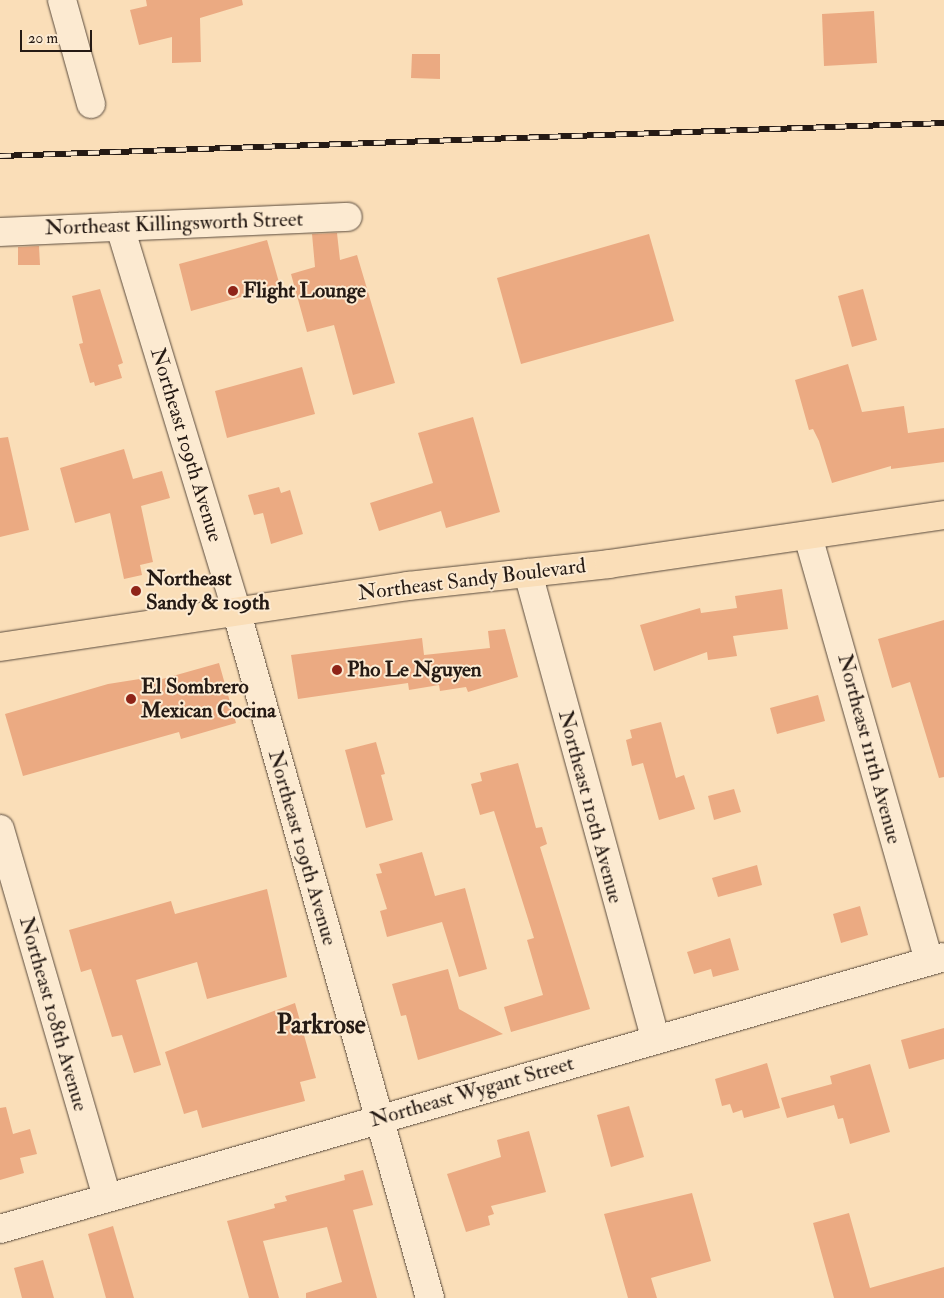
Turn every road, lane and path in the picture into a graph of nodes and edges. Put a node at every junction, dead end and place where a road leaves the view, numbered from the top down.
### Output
1 (62, 0) edge
2 (91, 104) dead end
3 (348, 216) dead end
4 (120, 227) junction
5 (0, 232) edge
6 (944, 515) edge
7 (808, 536) junction
8 (528, 573) junction
9 (236, 610) junction
10 (0, 647) edge
11 (0, 830) edge
12 (936, 959) edge
13 (656, 1040) junction
14 (377, 1118) junction
15 (107, 1198) junction
16 (0, 1229) edge
17 (430, 1298) edge

1 - 2 street
3 - 4 street, Northeast Killingsworth Street
4 - 5 street, Northeast Killingsworth Street
4 - 9 street, Northeast 109th Avenue
6 - 7 main road, Northeast Sandy Boulevard
7 - 8 main road, Northeast Sandy Boulevard
7 - 12 street, Northeast 111th Avenue
8 - 9 main road, Northeast Sandy Boulevard
8 - 13 street, Northeast 110th Avenue
9 - 10 main road, Northeast Sandy Boulevard
9 - 14 street, Northeast 109th Avenue
11 - 15 street, Northeast 108th Avenue
12 - 13 street, Northeast Wygant Street
13 - 14 street, Northeast Wygant Street
14 - 15 street, Northeast Wygant Street
14 - 17 street, Northeast 109th Avenue
15 - 16 street, Northeast Wygant Street

